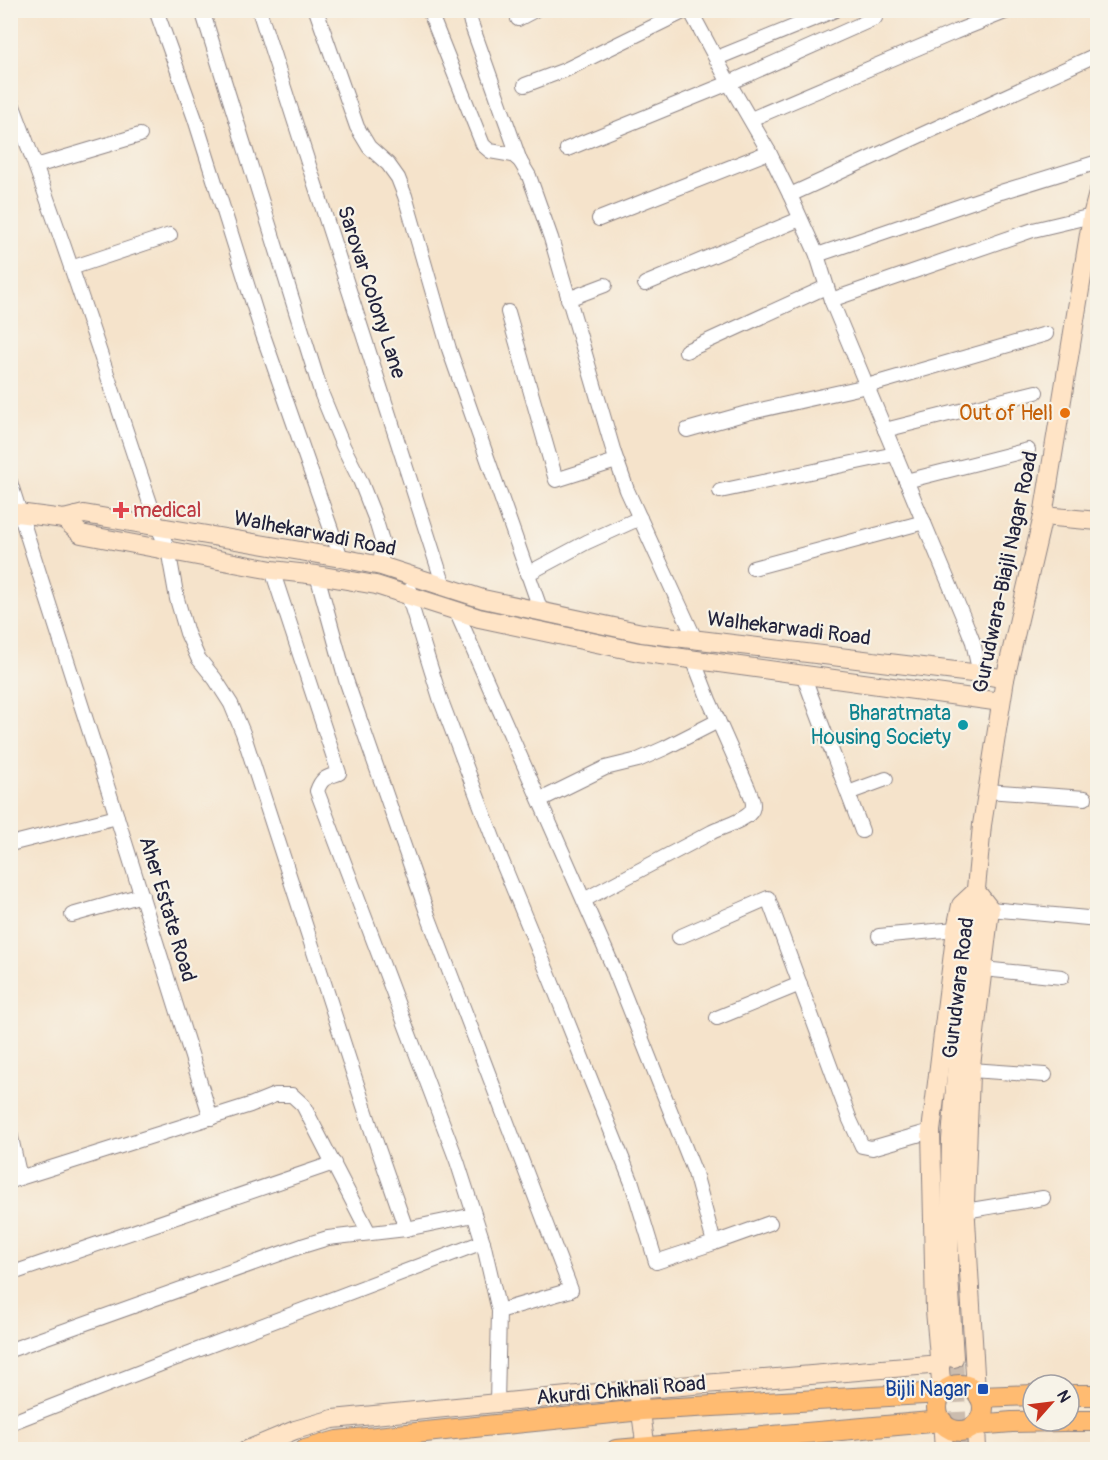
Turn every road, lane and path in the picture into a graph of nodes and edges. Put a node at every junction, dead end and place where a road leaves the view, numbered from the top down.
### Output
1 (156, 10) edge
2 (202, 10) edge
3 (259, 10) edge
4 (316, 10) edge
5 (429, 10) edge
6 (468, 10) edge
7 (535, 10) edge
8 (689, 10) edge
9 (835, 10) edge
10 (1010, 10) edge
11 (875, 18) dead end
12 (518, 19) dead end
13 (1098, 54) edge
14 (717, 58) junction
15 (729, 83) junction
16 (525, 85) dead end
17 (10, 98) edge
18 (751, 119) junction
19 (140, 135) dead end
20 (567, 149) dead end
21 (769, 152) junction
22 (520, 161) junction
23 (1098, 162) edge
24 (36, 166) junction
25 (1098, 193) edge
26 (790, 195) junction
27 (1092, 216) junction
28 (599, 219) dead end
29 (800, 219) junction
30 (170, 236) dead end
31 (817, 255) junction
32 (71, 268) junction
33 (645, 284) dead end
34 (605, 285) dead end
35 (829, 294) junction
36 (568, 298) junction
37 (508, 312) dead end
38 (1046, 334) dead end
39 (686, 351) dead end
40 (867, 386) junction
41 (1036, 392) dead end
42 (687, 430) dead end
43 (885, 430) junction
44 (1028, 450) dead end
45 (895, 454) junction
46 (616, 460) junction
47 (906, 481) junction
48 (10, 482) edge
49 (720, 491) dead end
50 (15, 512) edge
51 (1042, 516) junction
52 (64, 519) junction
53 (640, 519) junction
54 (1098, 521) edge
55 (924, 522) junction
56 (158, 527) junction
57 (168, 549) junction
58 (341, 558) junction
59 (381, 566) junction
60 (753, 568) dead end
61 (272, 570) junction
62 (528, 574) junction
63 (318, 575) junction
64 (415, 577) junction
65 (444, 586) junction
66 (408, 595) junction
67 (456, 611) junction
68 (541, 611) junction
69 (674, 637) junction
70 (695, 639) junction
71 (671, 656) junction
72 (693, 659) junction
73 (803, 674) junction
74 (980, 674) junction
75 (1005, 679) junction
76 (1001, 702) junction
77 (718, 721) junction
78 (886, 779) dead end
79 (987, 791) junction
80 (849, 793) junction
81 (1085, 798) dead end
82 (540, 800) junction
83 (117, 816) junction
84 (862, 831) dead end
85 (10, 844) edge
86 (976, 891) junction
87 (142, 895) junction
88 (584, 900) junction
89 (990, 909) junction
90 (72, 915) dead end
91 (1098, 919) edge
92 (956, 929) junction
93 (879, 936) dead end
94 (679, 937) dead end
95 (983, 969) junction
96 (1062, 977) dead end
97 (800, 984) junction
98 (717, 1018) dead end
99 (970, 1070) junction
100 (1045, 1075) dead end
101 (211, 1118) junction
102 (931, 1131) junction
103 (10, 1132) edge
104 (334, 1163) junction
105 (15, 1180) edge
106 (1043, 1198) dead end
107 (965, 1211) junction
108 (474, 1215) junction
109 (770, 1223) dead end
110 (406, 1229) junction
111 (369, 1233) junction
112 (483, 1242) junction
113 (714, 1243) junction
114 (10, 1274) edge
115 (499, 1311) junction
116 (10, 1350) edge
117 (947, 1361) junction
118 (638, 1389) junction
119 (942, 1394) junction
120 (978, 1394) junction
121 (1021, 1395) edge
122 (1081, 1395) edge
123 (1098, 1395) edge
124 (497, 1403) junction
125 (642, 1410) junction
126 (942, 1421) junction
127 (1081, 1421) edge
128 (1098, 1421) edge
129 (1021, 1422) edge
130 (10, 1423) edge
131 (976, 1425) junction
132 (645, 1448) edge
133 (247, 1449) edge
134 (305, 1449) edge
135 (616, 1449) edge
136 (944, 1449) edge
137 (977, 1449) edge

1 - 58 street
2 - 59 street
3 - 65 street, Sarovar Colony Lane
4 - 62 street
5 - 22 street
6 - 22 street
7 - 12 street
8 - 14 street
8 - 16 street
9 - 14 street
10 - 18 street
11 - 15 street
13 - 26 street
14 - 15 street
15 - 18 street
15 - 20 street
17 - 24 street
18 - 21 street
19 - 24 street
21 - 26 street
21 - 28 street
22 - 36 street
23 - 31 street
24 - 32 street
25 - 27 street, Gurudwara-Biajli Nagar Road
26 - 29 street
27 - 35 street
27 - 51 street, Gurudwara-Biajli Nagar Road
29 - 31 street
29 - 33 street
30 - 32 street
31 - 35 street
32 - 56 street
34 - 36 street
35 - 39 street
35 - 40 street
36 - 46 street
37 - 46 street
38 - 40 street
40 - 42 street
40 - 43 street
41 - 43 street
43 - 45 street
44 - 47 street
45 - 47 street
45 - 49 street
46 - 53 street
47 - 55 street
48 - 50 street, Aher Estate Road
50 - 52 street
50 - 83 street, Aher Estate Road
51 - 54 street
51 - 75 street, Gurudwara-Biajli Nagar Road
52 - 56 street, Walhekarwadi Road
52 - 57 street, Walhekarwadi Road
53 - 62 street
53 - 70 street
55 - 60 street
55 - 74 street
56 - 57 street
56 - 58 street, Walhekarwadi Road
57 - 61 street, Walhekarwadi Road
57 - 110 street
58 - 59 street, Walhekarwadi Road
59 - 64 street, Walhekarwadi Road
61 - 63 street, Walhekarwadi Road
61 - 108 street
62 - 68 street
63 - 66 street, Walhekarwadi Road
63 - 115 street
64 - 65 street, Walhekarwadi Road
64 - 66 street
65 - 68 street, Walhekarwadi Road
66 - 67 street, Walhekarwadi Road
66 - 113 street
67 - 71 street, Walhekarwadi Road
67 - 82 street
68 - 69 street, Walhekarwadi Road
69 - 70 street, Walhekarwadi Road
69 - 71 street
70 - 74 street, Walhekarwadi Road
71 - 72 street, Walhekarwadi Road
72 - 73 street, Walhekarwadi Road
72 - 77 street
73 - 76 street, Walhekarwadi Road
73 - 80 street
74 - 75 street, Walhekarwadi Road
75 - 76 street, Gurudwara-Biajli Nagar Road
76 - 79 street, Gurudwara-Biajli Nagar Road
77 - 82 street
77 - 88 street
78 - 80 street
79 - 81 street
79 - 86 street, Gurudwara-Biajli Nagar Road
80 - 84 street
82 - 88 street
83 - 85 street
83 - 87 street, Aher Estate Road
86 - 89 street, Gurudwara Road
86 - 92 street, Gurudwara Road
86 - 117 street, Gurudwara-Biajli Nagar Road
87 - 90 street
87 - 101 street, Aher Estate Road
88 - 113 street
89 - 91 street
89 - 95 street, Gurudwara Road
92 - 93 street
92 - 102 street, Gurudwara Road
94 - 97 street
95 - 96 street
95 - 99 street, Gurudwara Road
97 - 98 street
97 - 102 street
99 - 100 street
99 - 107 street, Gurudwara Road
101 - 104 street
101 - 105 street
102 - 117 street, Gurudwara Road
103 - 105 street
104 - 111 street
104 - 114 street
106 - 107 street
107 - 120 street, Gurudwara Road
108 - 110 street
108 - 112 street
109 - 113 street
110 - 111 street
111 - 116 street
112 - 115 street
112 - 130 street
115 - 124 street
117 - 118 street
117 - 119 street, Gurudwara Road
118 - 124 street
118 - 125 street
119 - 120 main road
119 - 125 main road, Akurdi Chikhali Road
119 - 126 main road
120 - 121 main road
120 - 131 main road
122 - 123 main road
124 - 133 street
125 - 132 street
125 - 134 main road, Akurdi Chikhali Road
126 - 131 main road
126 - 132 main road
126 - 136 street
127 - 128 main road
129 - 131 main road
131 - 137 street
132 - 135 main road

